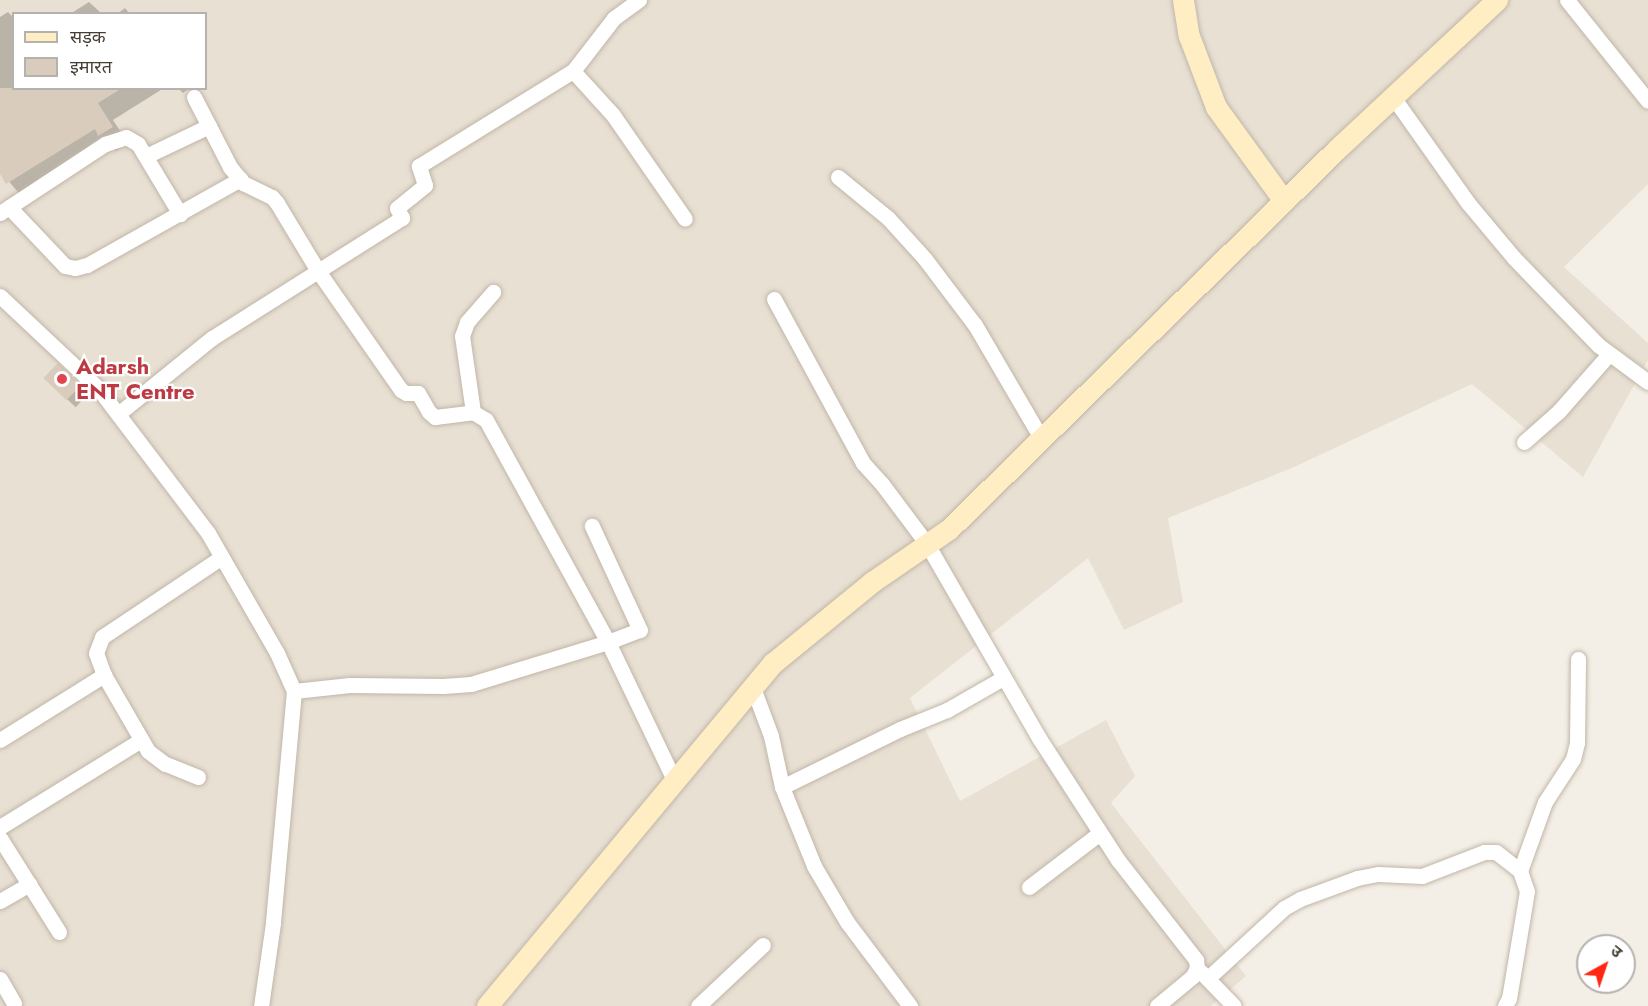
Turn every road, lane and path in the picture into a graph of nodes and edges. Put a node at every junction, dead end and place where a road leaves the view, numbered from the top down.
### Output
1 (639, 0) edge
2 (1183, 0) edge
3 (1497, 0) edge
4 (1567, 0) edge
5 (573, 71) junction
6 (194, 97) dead end
7 (1392, 98) junction
8 (1648, 101) edge
9 (209, 126) junction
10 (146, 156) junction
11 (838, 177) dead end
12 (240, 179) junction
13 (1284, 201) junction
14 (4, 210) edge
15 (180, 214) junction
16 (685, 219) dead end
17 (318, 271) junction
18 (494, 292) dead end
19 (0, 296) edge
20 (774, 299) dead end
21 (1609, 354) junction
22 (1648, 382) edge
23 (474, 412) junction
24 (118, 414) junction
25 (1041, 438) junction
26 (1524, 442) dead end
27 (592, 526) dead end
28 (927, 544) junction
29 (222, 557) junction
30 (608, 642) junction
31 (1578, 659) dead end
32 (104, 675) junction
33 (1003, 678) junction
34 (753, 688) junction
35 (294, 691) junction
36 (0, 740) edge
37 (141, 740) junction
38 (198, 777) dead end
39 (675, 782) junction
40 (782, 787) junction
41 (0, 827) edge
42 (1100, 833) junction
43 (0, 838) edge
44 (1520, 871) junction
45 (29, 884) junction
46 (1029, 887) dead end
47 (0, 901) edge
48 (59, 932) dead end
49 (763, 945) dead end
50 (1202, 973) junction
51 (0, 979) edge
52 (14, 1003) dead end
53 (261, 1006) edge
54 (486, 1006) edge
55 (698, 1006) edge
56 (910, 1006) edge
57 (1157, 1006) edge
58 (1234, 1006) edge
59 (1505, 1006) edge

1 - 5 street
2 - 13 street
3 - 7 street
4 - 8 street
5 - 16 street
5 - 17 street
6 - 9 street
7 - 13 street
7 - 21 street
9 - 10 street
9 - 12 street
10 - 14 street
10 - 15 street
11 - 25 street
12 - 15 street
12 - 17 street
13 - 25 street
14 - 15 street
17 - 23 street
17 - 24 street
18 - 23 street
19 - 24 street
20 - 28 street
21 - 22 street
21 - 26 street
23 - 30 street
24 - 29 street
25 - 28 street
27 - 30 street
28 - 33 street
28 - 34 street
29 - 32 street
29 - 35 street
30 - 35 street
30 - 39 street
31 - 44 street
32 - 36 street
32 - 37 street
33 - 40 street
33 - 42 street
34 - 39 street
34 - 40 street
35 - 53 street
37 - 38 street
37 - 41 street
39 - 54 street
40 - 56 street
42 - 46 street
42 - 50 street
43 - 45 street
44 - 50 street
44 - 59 street
45 - 47 street
45 - 48 street
49 - 55 street
50 - 57 street
50 - 58 street
51 - 52 street

